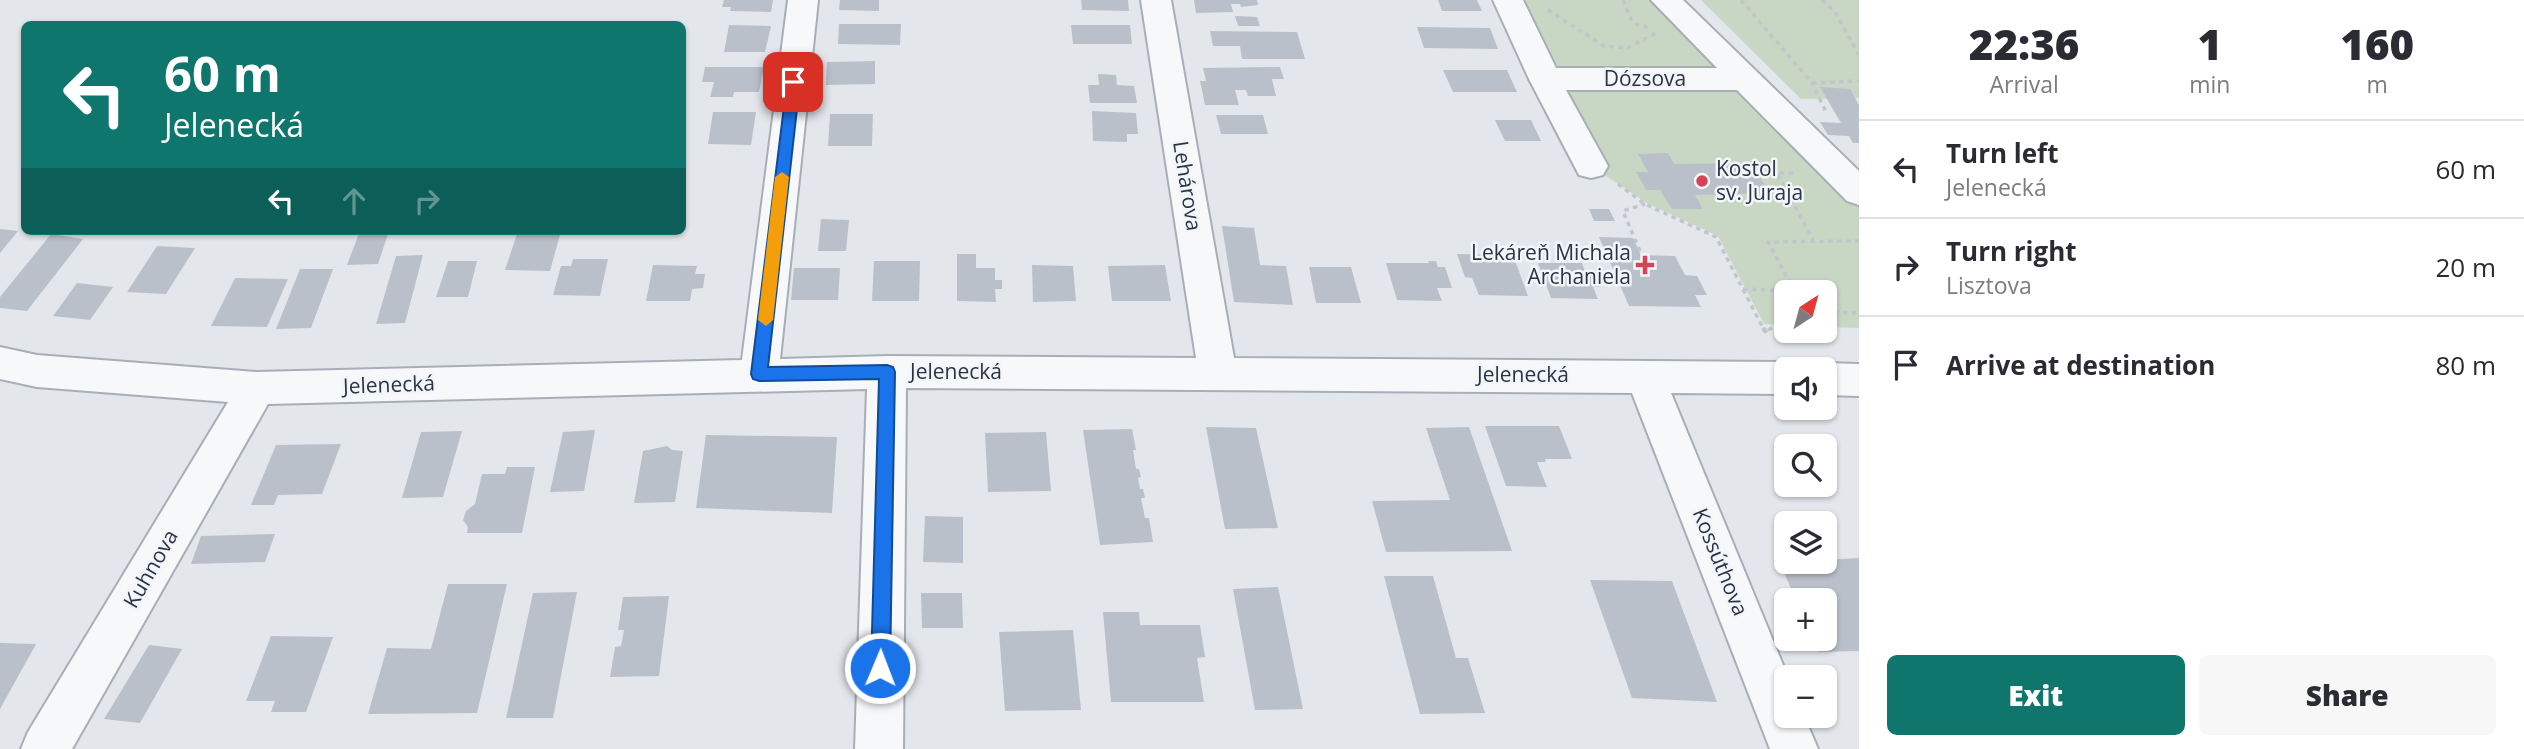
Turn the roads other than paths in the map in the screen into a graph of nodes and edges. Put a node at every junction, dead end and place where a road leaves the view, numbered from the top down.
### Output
1 (803, 0) edge
2 (1156, 0) edge
3 (1508, 0) edge
4 (1666, 0) edge
5 (1545, 79) junction
6 (1744, 79) junction
7 (1591, 166) road end
8 (1859, 192) edge
9 (0, 363) edge
10 (887, 372) junction
11 (1217, 372) junction
12 (759, 374) junction
13 (1645, 376) junction
14 (1774, 378) edge
15 (1837, 379) edge
16 (1859, 380) edge
17 (257, 388) junction
18 (45, 749) edge
19 (878, 749) edge
20 (1794, 749) edge

1 - 12 street
2 - 11 street, Lehárova
3 - 5 street
4 - 6 street
5 - 6 street, Dózsova
5 - 7 street
6 - 8 street
9 - 17 street, Jelenecká
10 - 11 street, Jelenecká
10 - 12 street, Jelenecká
10 - 19 street
11 - 13 street, Jelenecká
12 - 17 street, Jelenecká
13 - 14 street, Jelenecká
13 - 20 street, Kossúthova
15 - 16 street
17 - 18 street, Kuhnova

